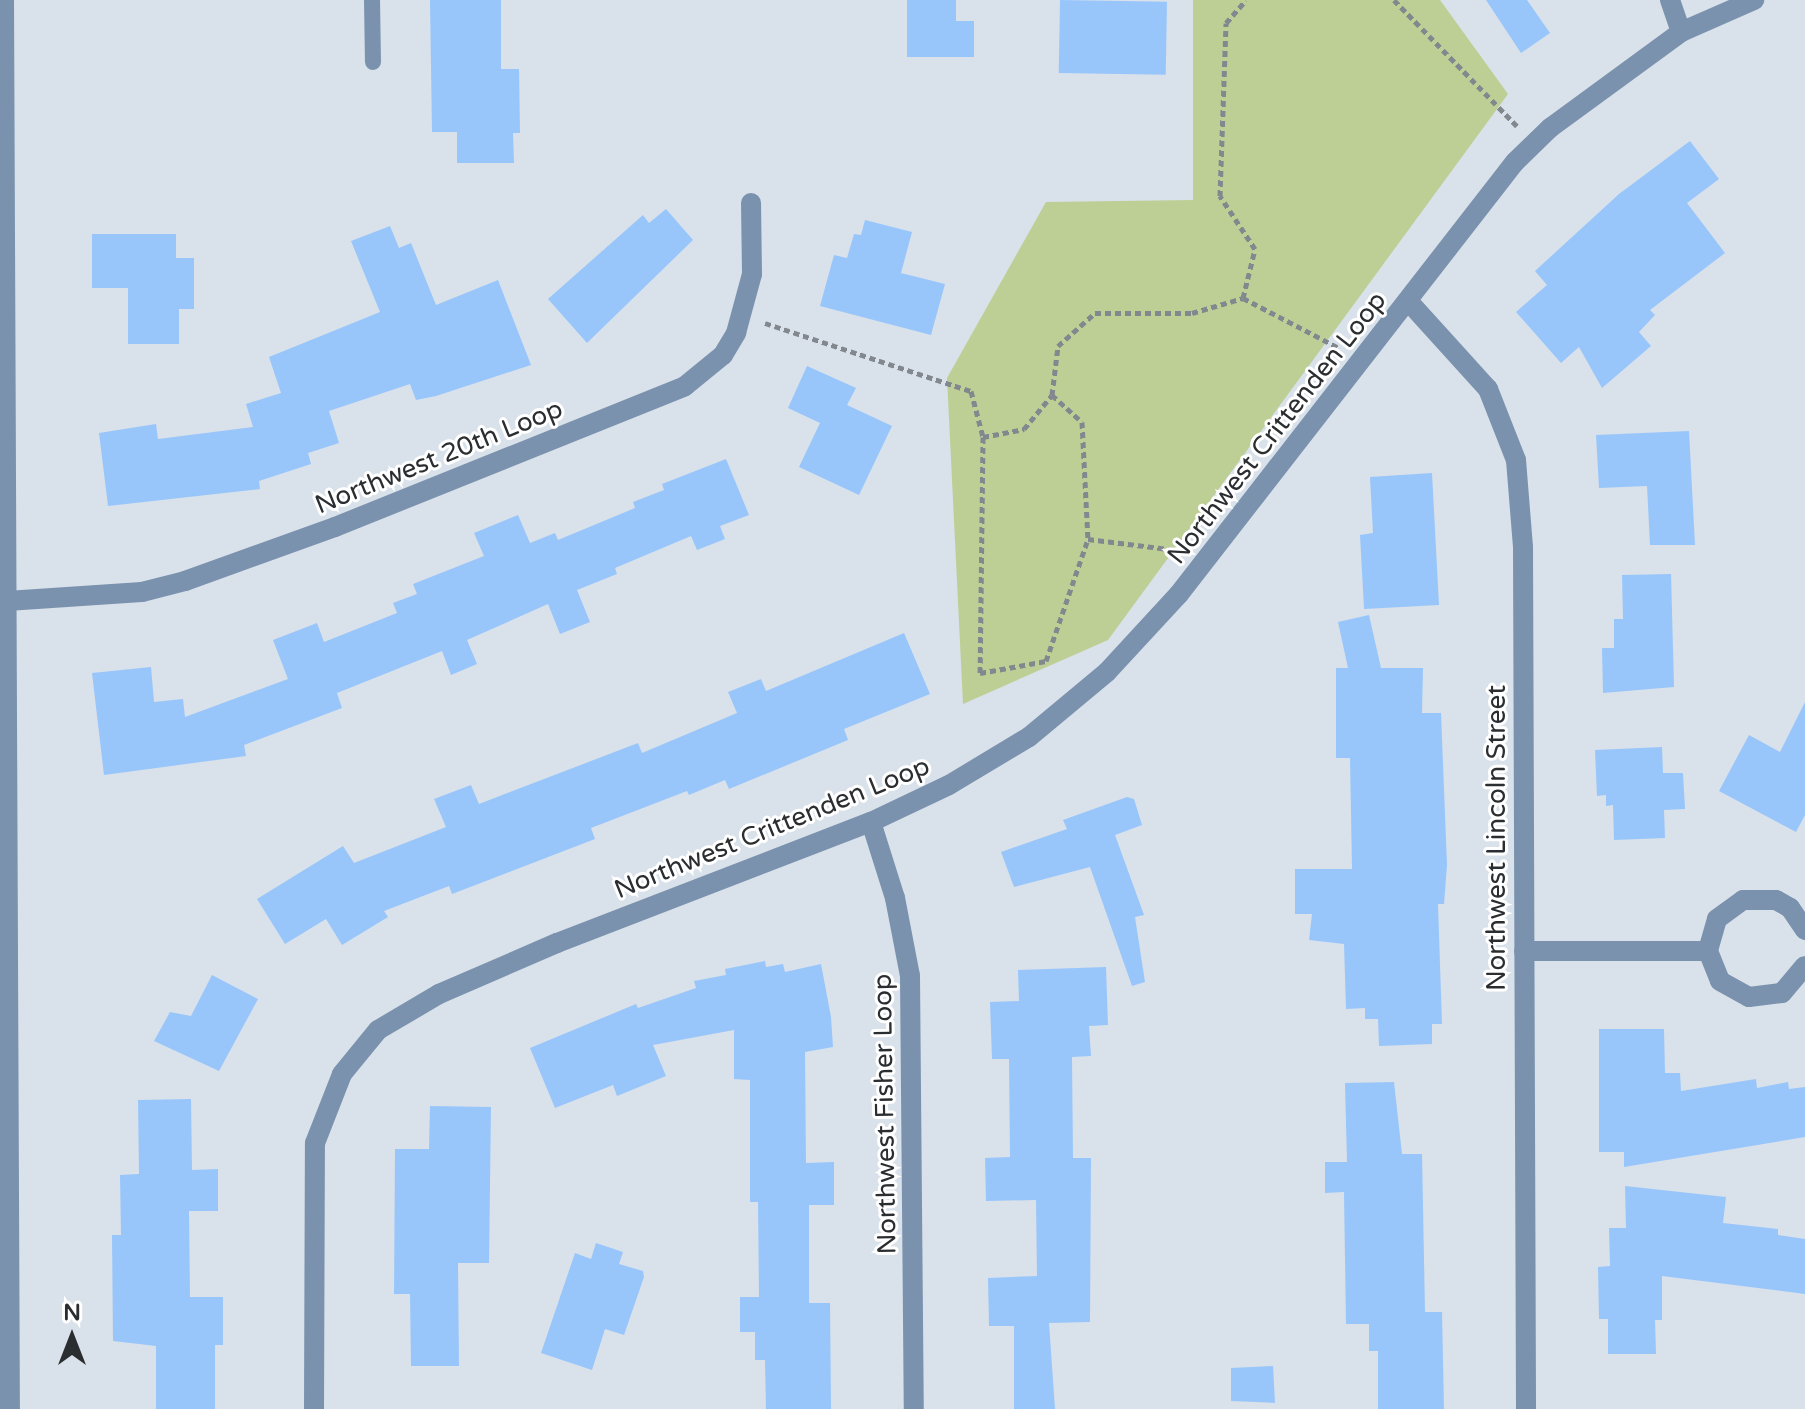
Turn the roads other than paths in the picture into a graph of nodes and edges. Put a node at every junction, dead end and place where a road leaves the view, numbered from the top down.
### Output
1 (4, 0) edge
2 (372, 0) edge
3 (1670, 0) edge
4 (1754, 0) edge
5 (1681, 32) junction
6 (373, 62) dead end
7 (2, 110) edge
8 (751, 203) dead end
9 (1410, 303) junction
10 (7, 601) junction
11 (871, 822) junction
12 (1805, 930) edge
13 (1524, 951) junction
14 (1708, 951) junction
15 (1805, 966) edge
16 (10, 1409) edge
17 (314, 1409) edge
18 (914, 1409) edge
19 (1526, 1409) edge

1 - 7 street
2 - 6 lane
3 - 5 street
4 - 5 street, Northwest Crittenden Loop
5 - 9 street, Northwest Crittenden Loop
7 - 10 street
8 - 10 street, Northwest 20th Loop
9 - 11 street, Northwest Crittenden Loop
9 - 13 street, Northwest Lincoln Street
10 - 16 street
11 - 17 street, Northwest Crittenden Loop
11 - 18 street, Northwest Fisher Loop
12 - 14 street
13 - 14 street
13 - 19 street, Northwest Lincoln Street
14 - 15 street

